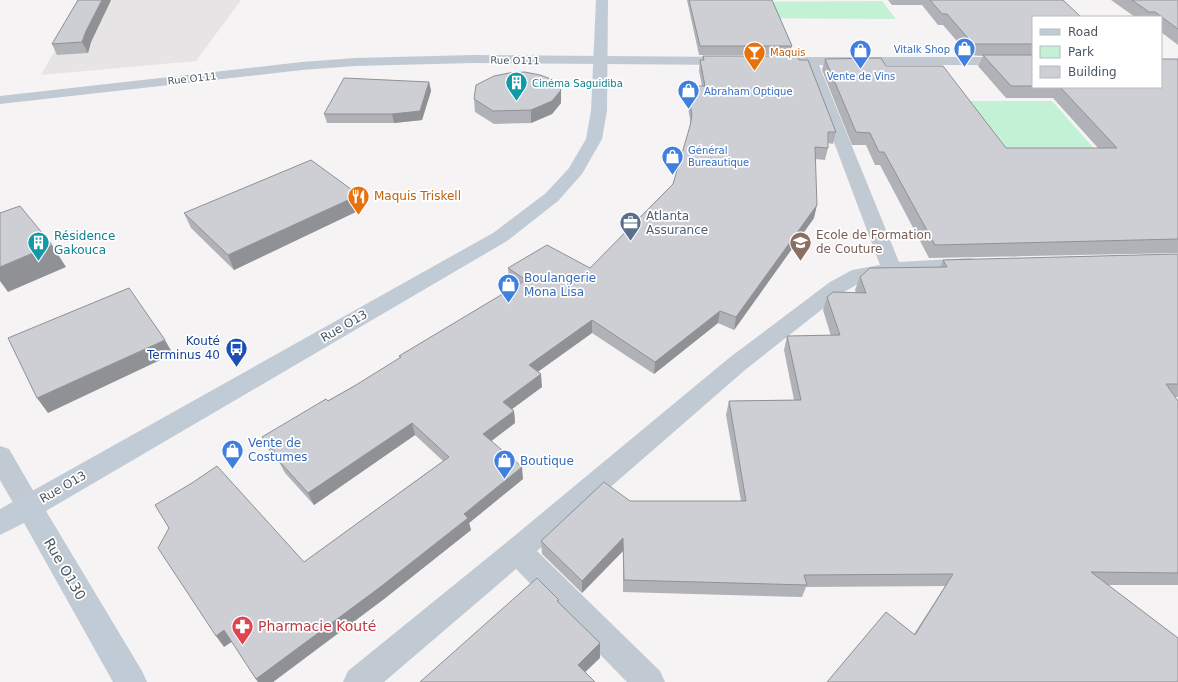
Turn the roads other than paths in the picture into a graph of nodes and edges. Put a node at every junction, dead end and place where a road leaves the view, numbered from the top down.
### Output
1 (602, 0) edge
2 (600, 61) junction
3 (740, 61) edge
4 (763, 61) edge
5 (810, 61) junction
6 (1032, 61) edge
7 (0, 100) edge
8 (990, 264) edge
9 (892, 269) junction
10 (0, 456) edge
11 (29, 507) junction
12 (0, 523) edge
13 (517, 551) junction
14 (131, 682) edge
15 (359, 682) edge
16 (649, 682) edge

1 - 2 main road, Rue O13
2 - 3 street, Rue O111
2 - 7 street, Rue O111
2 - 11 main road, Rue O13
4 - 5 street
5 - 6 street
5 - 9 street
8 - 9 street
9 - 13 street
10 - 11 street, Rue O130
11 - 12 main road, Rue O13
11 - 14 main road, Rue O130
13 - 15 street
13 - 16 street

